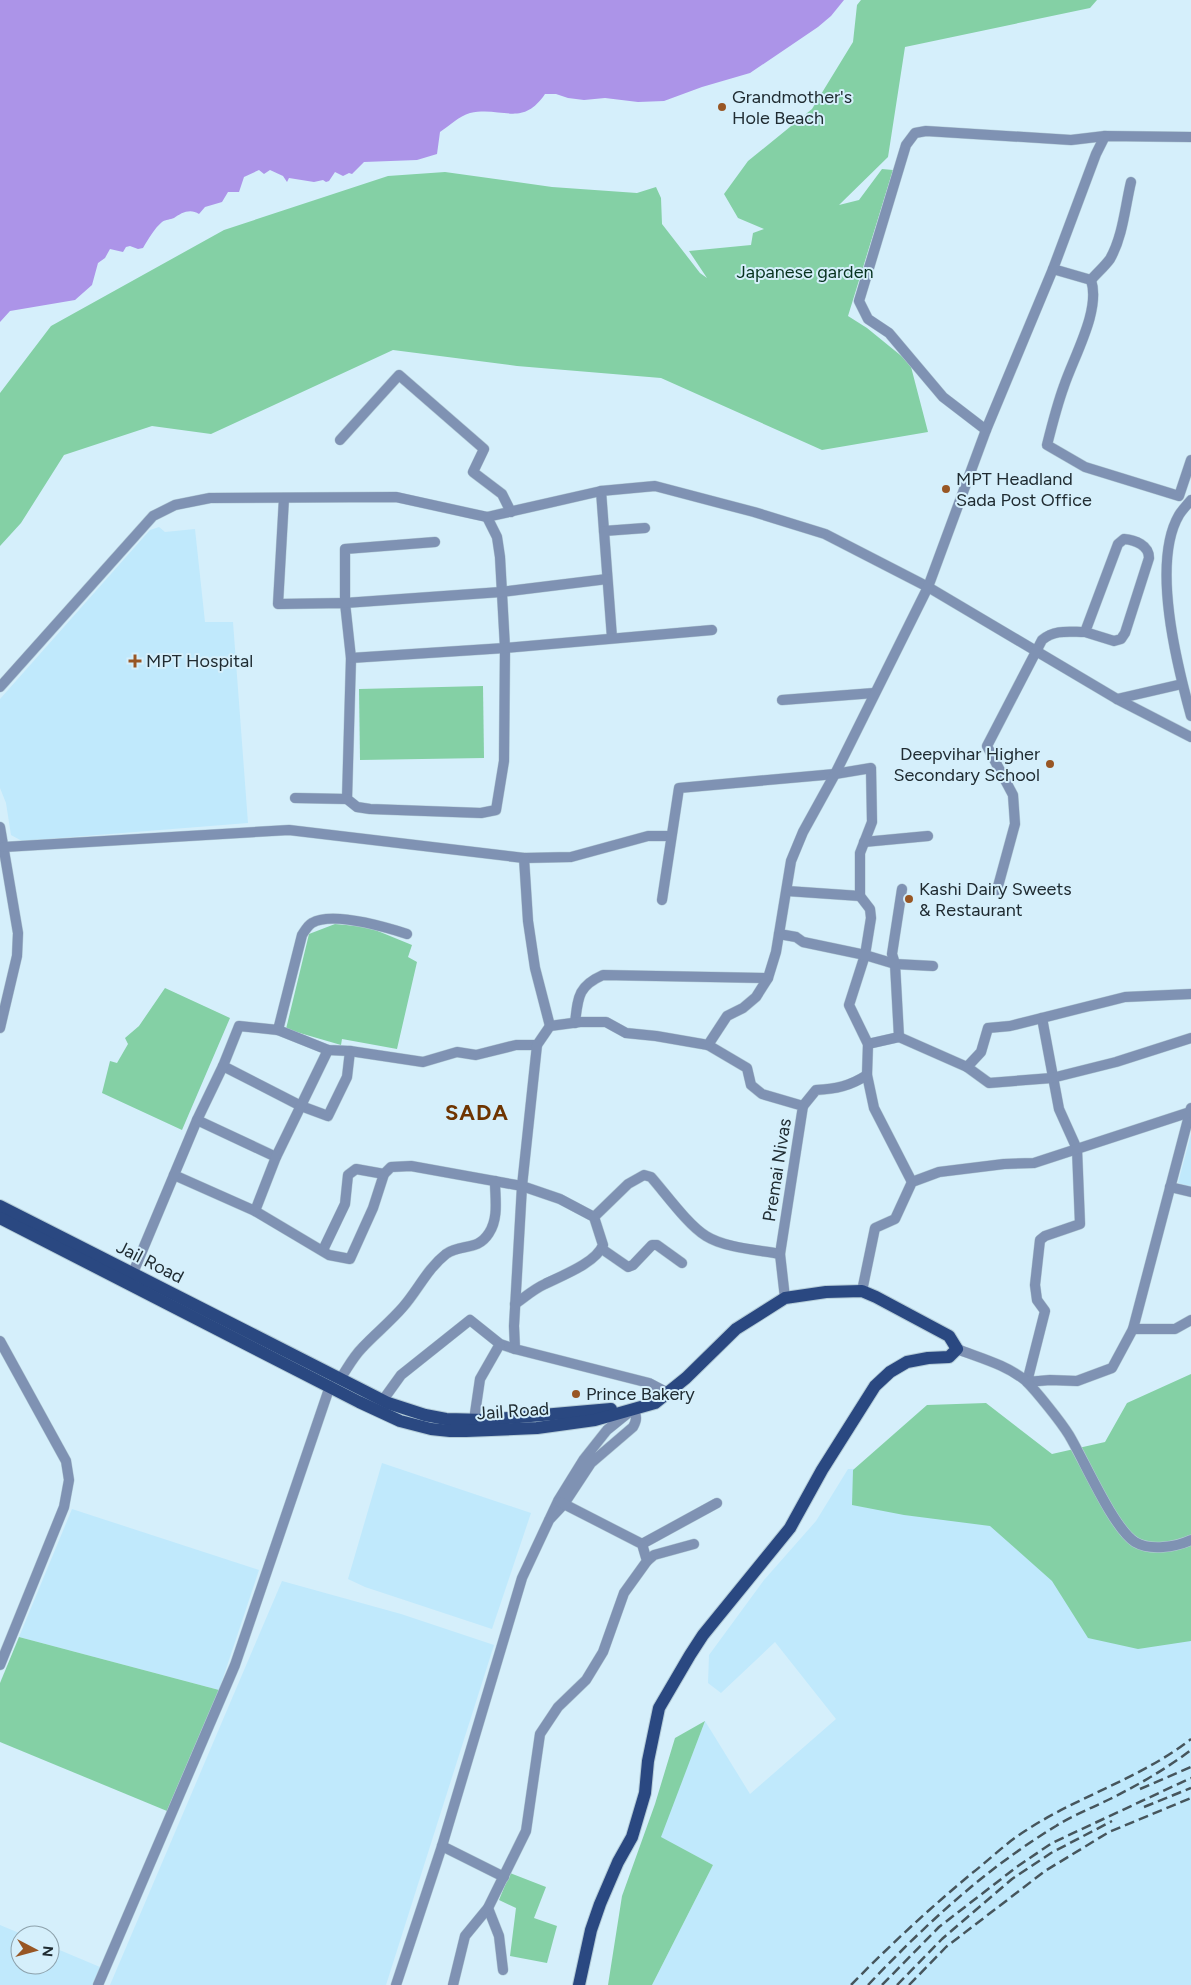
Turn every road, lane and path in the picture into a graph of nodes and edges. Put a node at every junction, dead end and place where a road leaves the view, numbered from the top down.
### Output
1 (1105, 136) junction
2 (1191, 137) edge
3 (1130, 182) dead end
4 (1053, 269) junction
5 (1091, 280) junction
6 (986, 430) junction
7 (340, 440) dead end
8 (1191, 460) edge
9 (601, 491) junction
10 (284, 498) junction
11 (1191, 500) edge
12 (511, 512) junction
13 (487, 517) junction
14 (645, 528) dead end
15 (604, 531) junction
16 (435, 542) dead end
17 (607, 579) junction
18 (928, 587) junction
19 (501, 592) junction
20 (345, 603) junction
21 (712, 630) dead end
22 (1085, 632) junction
23 (612, 638) junction
24 (505, 648) junction
25 (1036, 651) junction
26 (351, 658) junction
27 (1182, 684) junction
28 (0, 687) edge
29 (874, 693) junction
30 (1117, 699) junction
31 (782, 700) dead end
32 (1191, 716) edge
33 (1191, 736) edge
34 (835, 774) junction
35 (295, 798) dead end
36 (347, 799) junction
37 (0, 827) edge
38 (672, 836) junction
39 (928, 836) dead end
40 (864, 842) junction
41 (4, 847) junction
42 (524, 858) junction
43 (902, 889) dead end
44 (997, 890) dead end
45 (787, 891) junction
46 (860, 896) junction
47 (662, 900) dead end
48 (407, 934) dead end
49 (779, 934) junction
50 (865, 955) junction
51 (895, 964) junction
52 (933, 966) dead end
53 (768, 978) junction
54 (1191, 994) edge
55 (2, 1013) edge
56 (1042, 1018) junction
57 (575, 1022) junction
58 (550, 1026) junction
59 (0, 1028) edge
60 (278, 1030) junction
61 (899, 1037) junction
62 (1191, 1038) edge
63 (868, 1044) junction
64 (537, 1045) junction
65 (708, 1045) junction
66 (328, 1050) junction
67 (350, 1051) junction
68 (223, 1066) junction
69 (967, 1067) junction
70 (867, 1075) junction
71 (1052, 1078) junction
72 (301, 1106) junction
73 (803, 1106) junction
74 (1191, 1110) edge
75 (197, 1120) junction
76 (1077, 1149) junction
77 (276, 1157) junction
78 (384, 1174) junction
79 (174, 1175) junction
80 (495, 1181) junction
81 (912, 1182) junction
82 (522, 1186) junction
83 (1170, 1187) junction
84 (1191, 1192) edge
85 (0, 1206) edge
86 (255, 1211) junction
87 (594, 1216) junction
88 (0, 1218) edge
89 (602, 1249) junction
90 (324, 1250) junction
91 (780, 1254) junction
92 (682, 1263) dead end
93 (131, 1278) junction
94 (862, 1291) junction
95 (785, 1298) junction
96 (515, 1304) junction
97 (1191, 1320) edge
98 (1133, 1329) junction
99 (0, 1340) edge
100 (500, 1344) junction
101 (515, 1348) junction
102 (957, 1349) junction
103 (1026, 1382) junction
104 (335, 1383) junction
105 (668, 1393) junction
106 (383, 1400) junction
107 (633, 1409) junction
108 (474, 1420) junction
109 (561, 1502) junction
110 (717, 1503) dead end
111 (1191, 1540) edge
112 (642, 1544) junction
113 (694, 1544) dead end
114 (647, 1561) junction
115 (0, 1665) edge
116 (442, 1846) junction
117 (504, 1877) junction
118 (488, 1908) junction
119 (503, 1970) dead end
120 (98, 1985) edge
121 (396, 1985) edge
122 (453, 1985) edge
123 (579, 1985) edge

1 - 2 street
1 - 4 street
1 - 6 street
3 - 5 street
4 - 5 street
4 - 6 street
5 - 8 street
6 - 18 street
7 - 12 street
9 - 12 street
9 - 15 street
9 - 18 street
10 - 13 street
10 - 20 street
10 - 28 street
11 - 27 street
12 - 13 street
13 - 19 street
14 - 15 street
15 - 17 street
16 - 20 street
17 - 19 street
17 - 23 street
18 - 25 street
18 - 29 street
19 - 20 street
19 - 24 street
20 - 26 street
21 - 23 street
22 - 22 street
22 - 25 street
23 - 24 street
24 - 26 street
24 - 36 street
25 - 30 street
25 - 44 street
26 - 36 street
27 - 30 street
27 - 32 street
29 - 31 street
29 - 34 street
30 - 33 street
34 - 38 street
34 - 40 street
34 - 45 street
35 - 36 street
37 - 41 street
38 - 42 street
38 - 47 street
39 - 40 street
40 - 46 street
41 - 42 street
41 - 55 street
42 - 58 street
43 - 51 street
45 - 46 street
45 - 49 street
46 - 50 street
48 - 60 street
49 - 50 street
49 - 53 street
50 - 51 street
50 - 63 street
51 - 52 street
51 - 61 street
53 - 57 street
53 - 65 street
54 - 56 street
55 - 59 street
56 - 69 street
56 - 71 street
57 - 58 street
57 - 65 street
58 - 64 street
60 - 66 street
60 - 68 street
61 - 63 street
61 - 69 street
62 - 71 street
63 - 70 street
64 - 67 street
64 - 82 street
65 - 73 street, Premai Nivas
66 - 67 street
66 - 72 street
67 - 72 street
68 - 72 street
68 - 75 street
69 - 71 street
70 - 73 street
70 - 81 street
71 - 76 street
72 - 77 street
73 - 91 street, Premai Nivas
74 - 76 street
74 - 83 street
75 - 77 street
75 - 79 street
76 - 81 street
76 - 103 street
77 - 86 street
78 - 80 street
78 - 90 street
78 - 90 street
79 - 86 street
79 - 93 street
80 - 82 street
80 - 104 street
81 - 94 street
82 - 87 street
82 - 96 street
83 - 84 street
83 - 98 street
85 - 93 main road, Jail Road
86 - 90 street
87 - 89 street
87 - 91 street
88 - 93 main road, Jail Road
89 - 92 street
89 - 96 street
91 - 95 street, Premai Nivas
93 - 104 main road, Jail Road
94 - 95 main road
94 - 102 main road
95 - 105 main road
96 - 101 street
97 - 98 street
98 - 103 street
99 - 115 street
100 - 101 street
100 - 106 street
100 - 108 street
101 - 105 street
102 - 103 street
102 - 123 main road
103 - 111 street
104 - 106 main road, Jail Road
104 - 107 main road, Jail Road
104 - 120 street
105 - 107 main road
106 - 108 main road, Jail Road
107 - 108 main road, Jail Road
107 - 109 street
107 - 109 street
109 - 112 street
109 - 116 street
110 - 112 street
112 - 114 street
113 - 114 street
114 - 117 street
116 - 117 street
116 - 121 street
117 - 118 street
118 - 119 street
118 - 122 street

